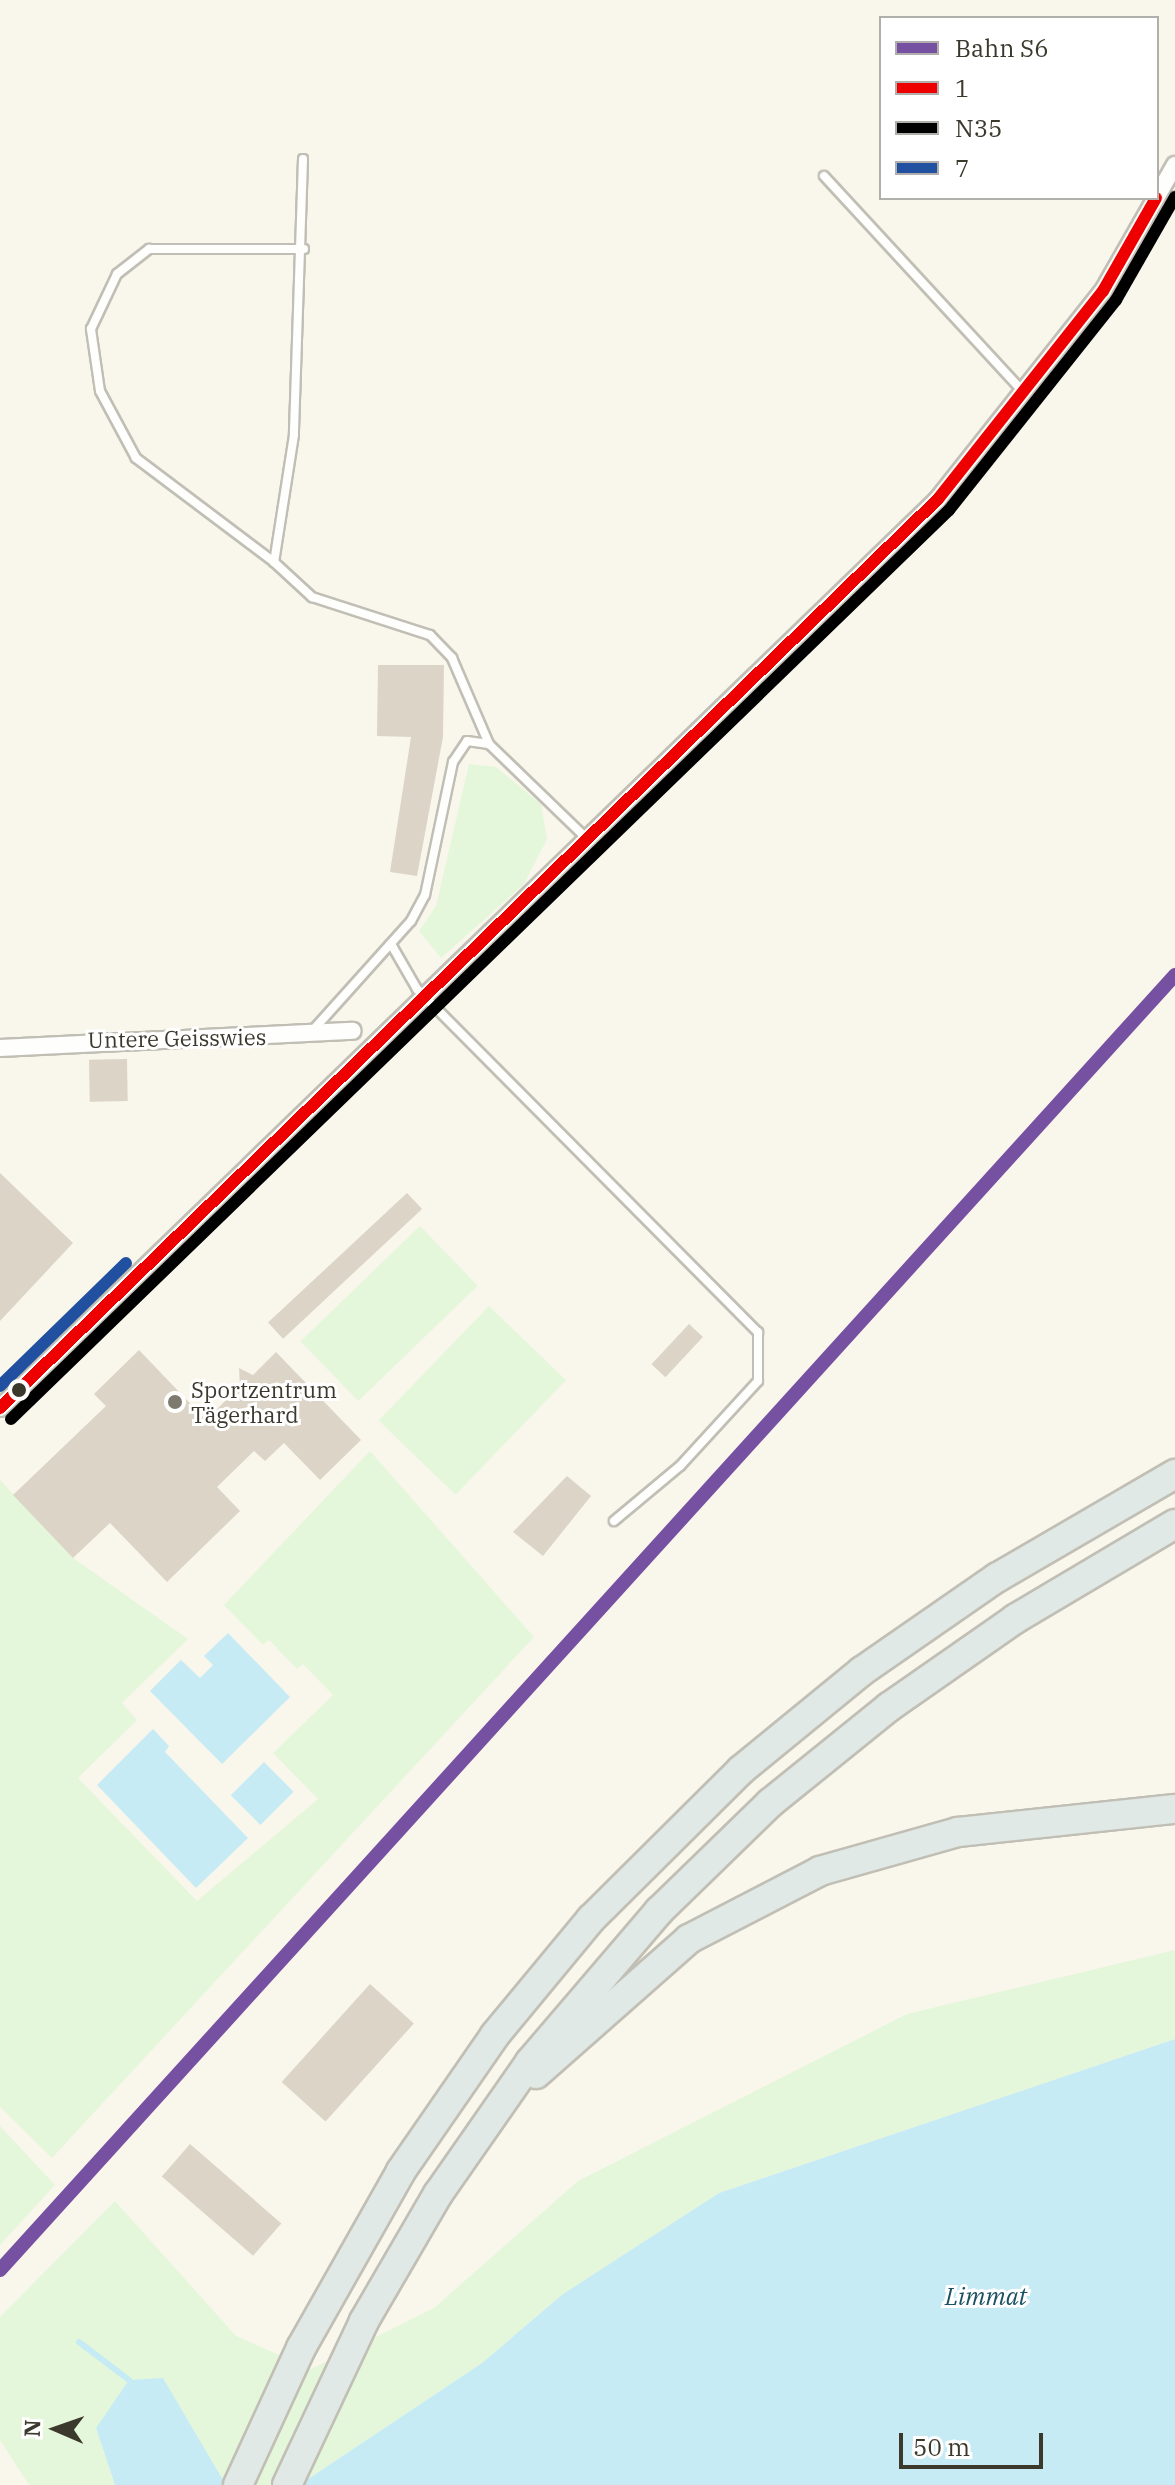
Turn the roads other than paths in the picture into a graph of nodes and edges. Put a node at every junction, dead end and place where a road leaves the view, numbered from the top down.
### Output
1 (303, 159) dead end
2 (1175, 165) edge
3 (824, 176) dead end
4 (1159, 193) edge
5 (1155, 200) edge
6 (304, 249) junction
7 (1027, 395) junction
8 (274, 562) junction
9 (489, 744) junction
10 (590, 841) junction
11 (391, 944) junction
12 (428, 998) junction
13 (353, 1031) dead end
14 (303, 1036) junction
15 (0, 1048) edge
16 (0, 1408) edge
17 (1175, 1474) edge
18 (614, 1521) dead end
19 (1175, 1524) edge
20 (1175, 1809) edge
21 (496, 2108) junction
22 (239, 2482) edge
23 (287, 2485) edge

1 - 6 lane
2 - 4 street
3 - 7 lane
5 - 7 street
6 - 8 lane
6 - 8 lane
7 - 10 street
8 - 9 lane
9 - 10 lane
9 - 11 lane
10 - 12 street
11 - 12 lane
11 - 14 lane
12 - 16 street
12 - 18 lane
13 - 14 street, Untere Geisswies
14 - 15 street, Untere Geisswies
17 - 22 highway
19 - 21 highway
20 - 21 highway
21 - 23 highway

